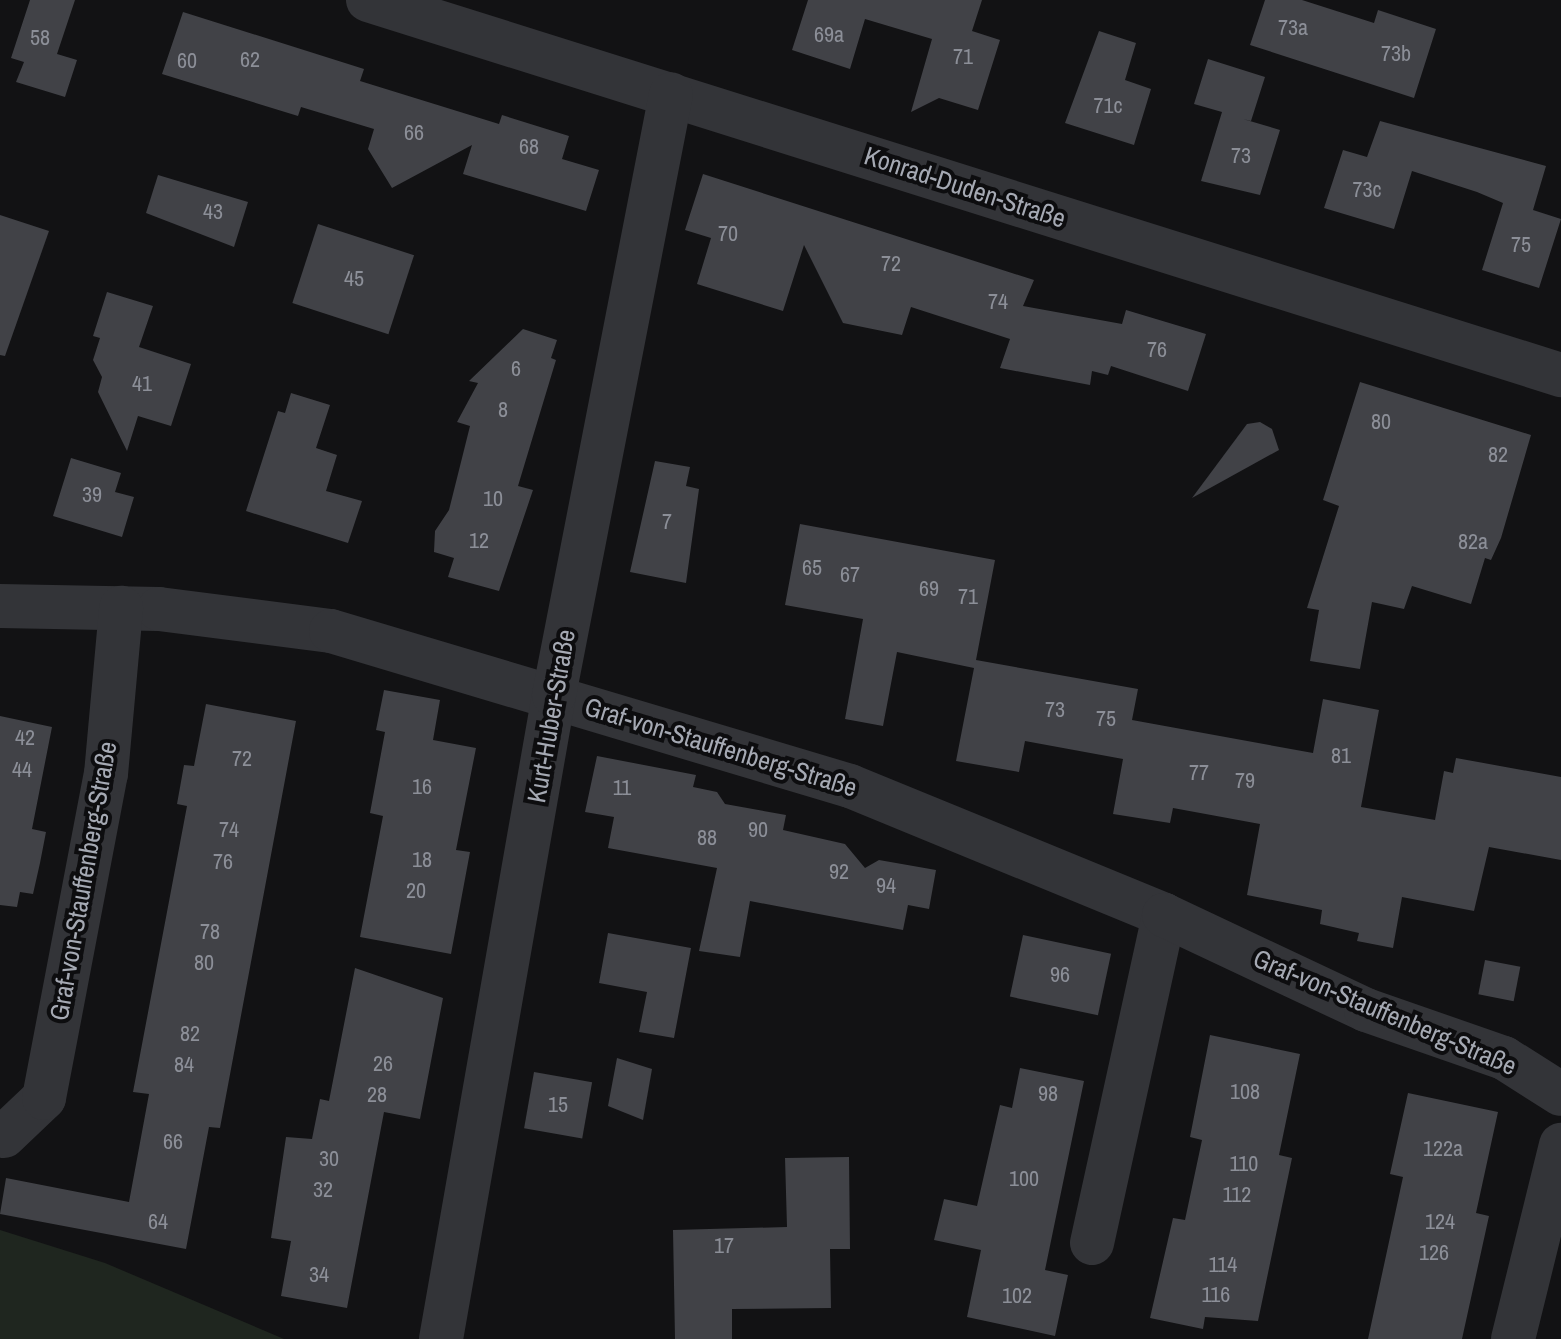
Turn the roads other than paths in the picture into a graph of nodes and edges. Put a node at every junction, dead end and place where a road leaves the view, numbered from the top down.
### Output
1 (370, 0) edge
2 (671, 94) junction
3 (1561, 375) edge
4 (0, 606) edge
5 (121, 608) junction
6 (554, 695) junction
7 (1164, 915) junction
8 (1561, 1094) edge
9 (4, 1136) dead end
10 (1561, 1145) edge
11 (1092, 1243) dead end
12 (441, 1339) edge
13 (1513, 1339) edge

1 - 2 street, Konrad-Duden-Straße
2 - 3 street, Konrad-Duden-Straße
2 - 6 street, Kurt-Huber-Straße
4 - 5 street, Graf-von-Stauffenberg-Straße
5 - 6 street, Graf-von-Stauffenberg-Straße
5 - 9 street, Graf-von-Stauffenberg-Straße
6 - 7 street, Graf-von-Stauffenberg-Straße
6 - 12 street, Kurt-Huber-Straße
7 - 8 street, Graf-von-Stauffenberg-Straße
7 - 11 street
10 - 13 street

